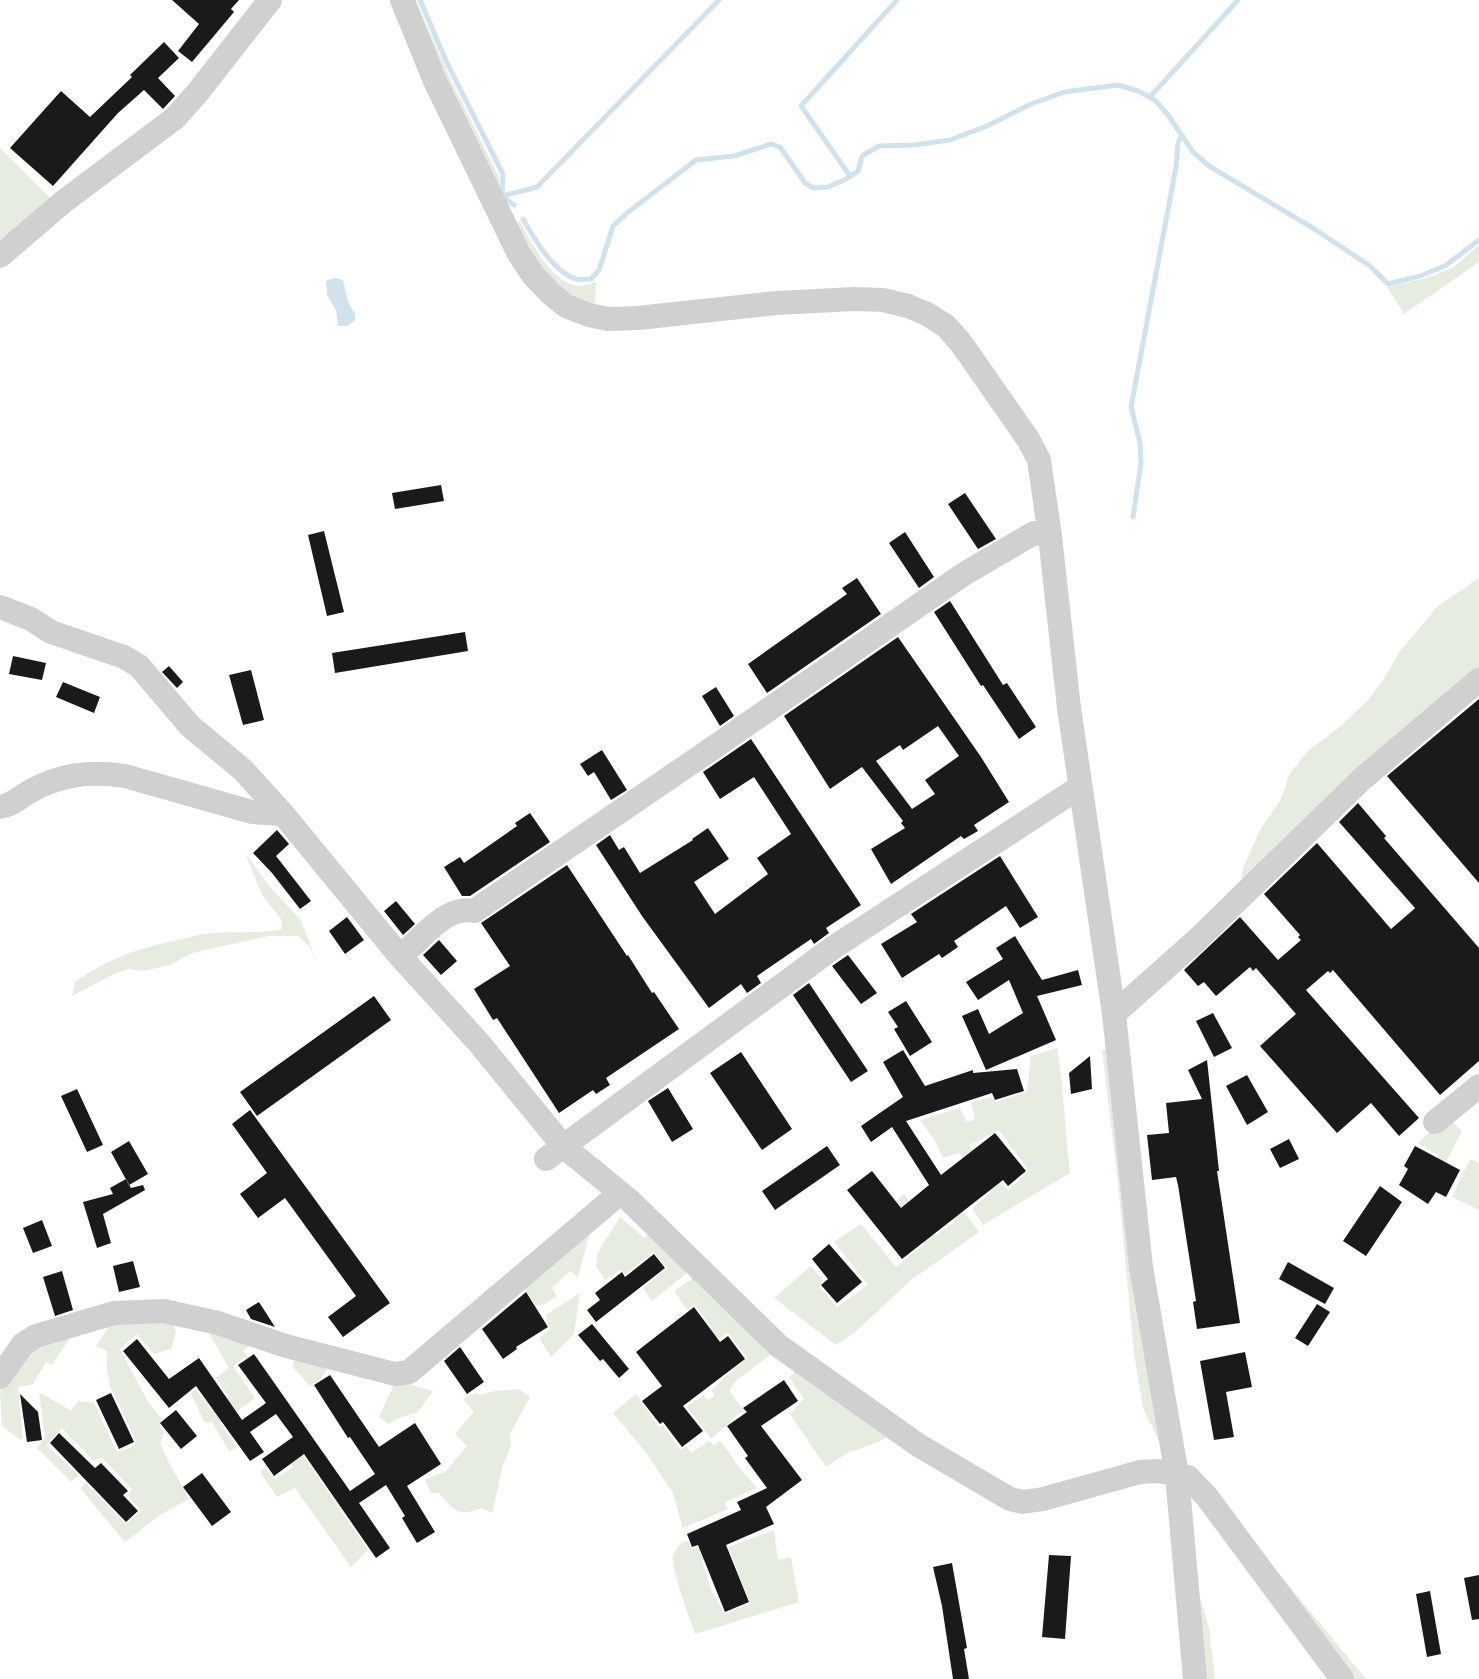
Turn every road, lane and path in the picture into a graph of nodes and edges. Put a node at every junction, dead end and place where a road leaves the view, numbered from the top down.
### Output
1 (270, 0) edge
2 (402, 0) edge
3 (0, 256) edge
4 (1050, 536) junction
5 (0, 607) edge
6 (1479, 680) edge
7 (1080, 787) junction
8 (0, 807) edge
9 (283, 814) junction
10 (398, 954) junction
11 (1114, 1014) junction
12 (1479, 1086) edge
13 (1434, 1122) dead end
14 (555, 1153) junction
15 (620, 1193) junction
16 (0, 1377) edge
17 (1177, 1475) junction
18 (1195, 1679) edge
19 (1342, 1679) edge

1 - 3 street
2 - 4 street
4 - 7 street
4 - 10 street
5 - 9 street
6 - 11 street
7 - 11 street
7 - 14 street
8 - 9 street
9 - 10 street
10 - 14 street
11 - 17 street
12 - 13 street
14 - 15 street
15 - 16 street
15 - 17 street
17 - 18 street
17 - 19 street

